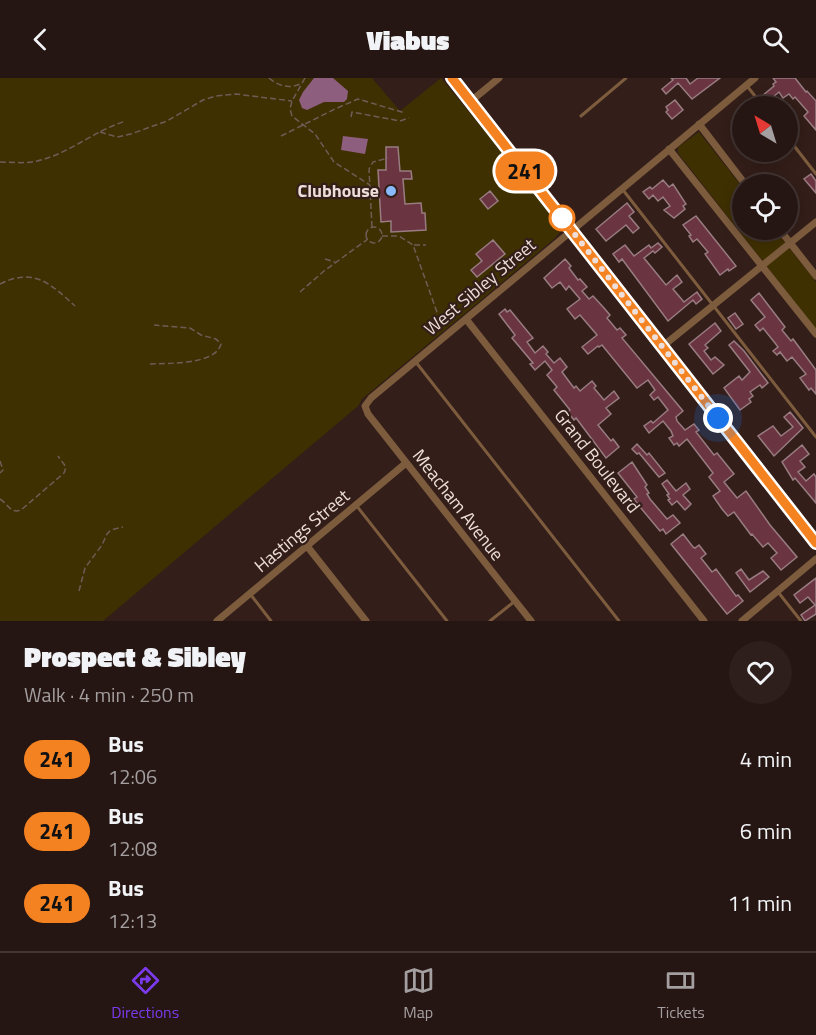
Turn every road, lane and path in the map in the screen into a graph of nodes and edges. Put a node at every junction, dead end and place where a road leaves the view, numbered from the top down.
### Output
1 (269, 78) edge
2 (305, 78) edge
3 (452, 78) edge
4 (499, 78) edge
5 (626, 78) edge
6 (755, 78) edge
7 (301, 84) junction
8 (746, 85) junction
9 (755, 96) edge
10 (292, 101) junction
11 (471, 101) junction
12 (405, 113) dead end
13 (581, 116) dead end
14 (351, 117) dead end
15 (409, 118) dead end
16 (126, 121) dead end
17 (699, 124) junction
18 (304, 125) junction
19 (100, 132) junction
20 (281, 135) dead end
21 (669, 149) junction
22 (798, 151) edge
23 (388, 158) dead end
24 (0, 162) edge
25 (737, 174) edge
26 (816, 174) edge
27 (370, 185) junction
28 (622, 188) junction
29 (816, 222) edge
30 (372, 227) junction
31 (571, 230) junction
32 (382, 236) junction
33 (368, 239) junction
34 (788, 240) edge
35 (790, 243) junction
36 (426, 245) dead end
37 (413, 246) junction
38 (325, 259) dead end
39 (336, 263) junction
40 (762, 266) junction
41 (816, 276) edge
42 (0, 284) edge
43 (300, 292) dead end
44 (75, 306) dead end
45 (713, 306) junction
46 (438, 315) dead end
47 (466, 319) junction
48 (154, 325) dead end
49 (816, 334) edge
50 (663, 346) junction
51 (415, 361) junction
52 (150, 364) dead end
53 (365, 406) joint
54 (816, 437) edge
55 (58, 456) dead end
56 (0, 461) edge
57 (406, 463) junction
58 (0, 473) edge
59 (0, 499) edge
60 (357, 505) junction
61 (123, 527) dead end
62 (816, 543) edge
63 (307, 546) junction
64 (816, 559) edge
65 (79, 591) dead end
66 (777, 591) junction
67 (250, 594) junction
68 (515, 601) junction
69 (217, 621) edge
70 (271, 621) edge
71 (366, 621) edge
72 (447, 621) edge
73 (490, 621) edge
74 (531, 621) edge
75 (620, 621) edge
76 (704, 621) edge
77 (742, 621) edge
78 (801, 621) edge

1 - 7 path
2 - 7 path
3 - 11 street
4 - 11 street
5 - 13 lane
6 - 8 street, West Sibley Street
7 - 10 path
8 - 9 lane
8 - 17 street, West Sibley Street
10 - 18 path
10 - 19 path
11 - 31 street
12 - 18 path
14 - 15 path
16 - 19 path
17 - 21 street, West Sibley Street
17 - 25 street
18 - 20 path
18 - 27 path
19 - 24 path
21 - 28 street, West Sibley Street
21 - 40 street
22 - 26 lane
23 - 27 path
27 - 30 path
28 - 31 street, West Sibley Street
28 - 45 lane
29 - 35 street
30 - 32 path
30 - 33 path
31 - 47 street, West Sibley Street
31 - 50 street
32 - 33 path
32 - 37 path
33 - 39 path
34 - 35 street
35 - 40 street
35 - 41 street
36 - 37 path
37 - 46 path
38 - 39 path
39 - 43 path
40 - 45 street
40 - 49 street
42 - 44 path
45 - 50 street
45 - 54 lane
47 - 51 street, West Sibley Street
47 - 76 street, Grand Boulevard
48 - 52 path
50 - 62 street
51 - 53 street, West Sibley Street
51 - 75 lane
53 - 57 street, Meacham Avenue
55 - 59 path
56 - 58 path
57 - 60 street, Hastings Street
57 - 68 street, Meacham Avenue
60 - 63 street, Hastings Street
60 - 72 lane
61 - 65 path
63 - 67 street, Hastings Street
63 - 71 street
64 - 66 street
66 - 77 street
66 - 78 lane
67 - 69 street, Hastings Street
67 - 70 lane
68 - 73 lane
68 - 74 street, Meacham Avenue

